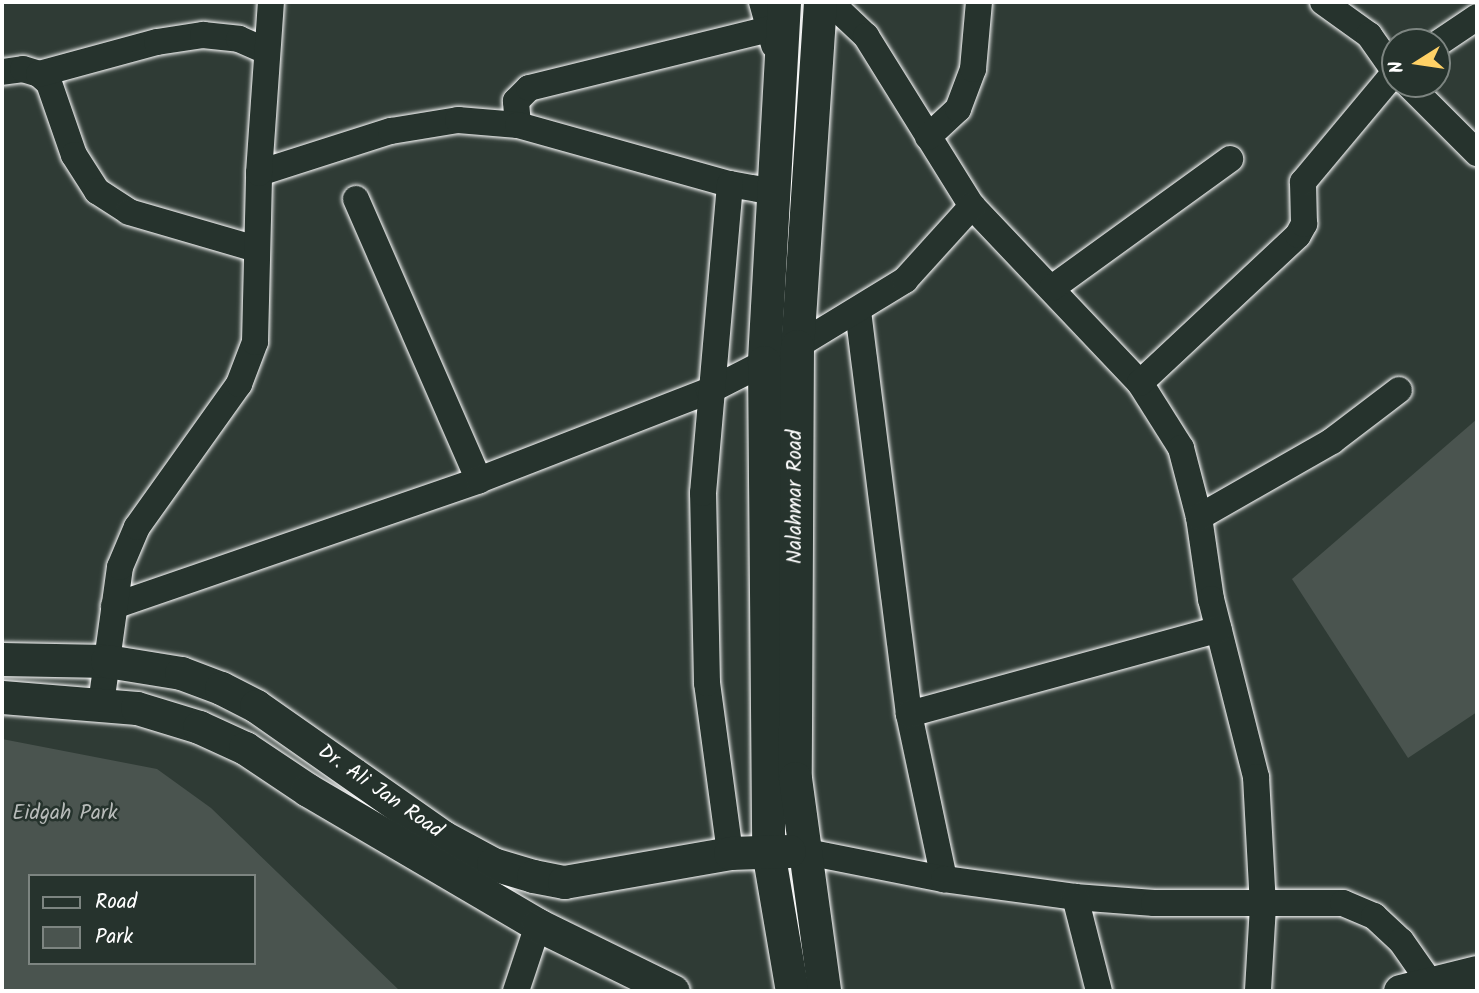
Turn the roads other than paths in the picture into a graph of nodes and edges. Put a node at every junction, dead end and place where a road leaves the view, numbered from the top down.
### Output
1 (271, 2) edge
2 (762, 2) edge
3 (820, 2) edge
4 (830, 2) edge
5 (979, 2) edge
6 (1323, 2) edge
7 (777, 16) edge
8 (1477, 18) edge
9 (1451, 35) edge
10 (266, 51) junction
11 (1381, 53) edge
12 (2, 72) edge
13 (40, 74) junction
14 (1381, 89) edge
15 (1422, 98) edge
16 (518, 125) junction
17 (928, 137) junction
18 (1477, 153) edge
19 (1230, 159) dead end
20 (258, 173) junction
21 (730, 184) junction
22 (774, 192) junction
23 (356, 199) dead end
24 (972, 206) junction
25 (256, 249) junction
26 (1052, 288) junction
27 (858, 311) junction
28 (797, 346) junction
29 (764, 362) junction
30 (1140, 383) junction
31 (1399, 390) dead end
32 (709, 391) junction
33 (478, 480) junction
34 (1199, 517) junction
35 (114, 606) junction
36 (1219, 629) junction
37 (2, 659) edge
38 (107, 661) junction
39 (2, 697) edge
40 (101, 704) junction
41 (909, 714) junction
42 (768, 851) junction
43 (802, 851) junction
44 (730, 853) junction
45 (944, 879) junction
46 (1075, 897) junction
47 (1263, 906) junction
48 (538, 925) junction
49 (1477, 972) edge
50 (1477, 987) edge
51 (1432, 989) edge
52 (516, 991) edge
53 (673, 991) edge
54 (792, 991) edge
55 (824, 991) edge
56 (1099, 991) edge
57 (1258, 991) edge

1 - 10 street
2 - 7 street
3 - 28 main road, Nalahmar Road
4 - 17 street
5 - 17 street
6 - 11 street
7 - 16 street
7 - 22 main road, Nalahmar Road
8 - 9 street
10 - 13 street
10 - 20 street
12 - 13 street
13 - 25 street
14 - 30 street
15 - 18 street
16 - 20 street
16 - 21 street
17 - 24 street
19 - 26 street
20 - 25 street
21 - 22 street
21 - 32 street
22 - 29 main road, Nalahmar Road
23 - 33 street
24 - 26 street
24 - 27 street
25 - 35 street
26 - 30 street
27 - 28 street
27 - 41 street
28 - 29 street
28 - 43 main road, Nalahmar Road
29 - 32 street
29 - 42 main road, Nalahmar Road
30 - 34 street
31 - 34 street
32 - 33 street
32 - 44 street
33 - 35 street
34 - 36 street
35 - 38 street
36 - 41 street
36 - 47 street
37 - 38 main road, Dr. Ali Jan Road
38 - 40 street
38 - 44 main road, Dr. Ali Jan Road
39 - 40 main road, Dr. Ali Jan Road
40 - 48 main road, Dr. Ali Jan Road
41 - 45 street
42 - 43 main road
42 - 44 main road, Dr. Ali Jan Road
42 - 54 main road, Nalahmar Road
43 - 45 street
43 - 55 main road, Nalahmar Road
45 - 46 street
46 - 47 street
46 - 56 street
47 - 51 street
47 - 57 street
48 - 52 street
48 - 53 main road, Dr. Ali Jan Road
49 - 51 main road
50 - 51 main road

